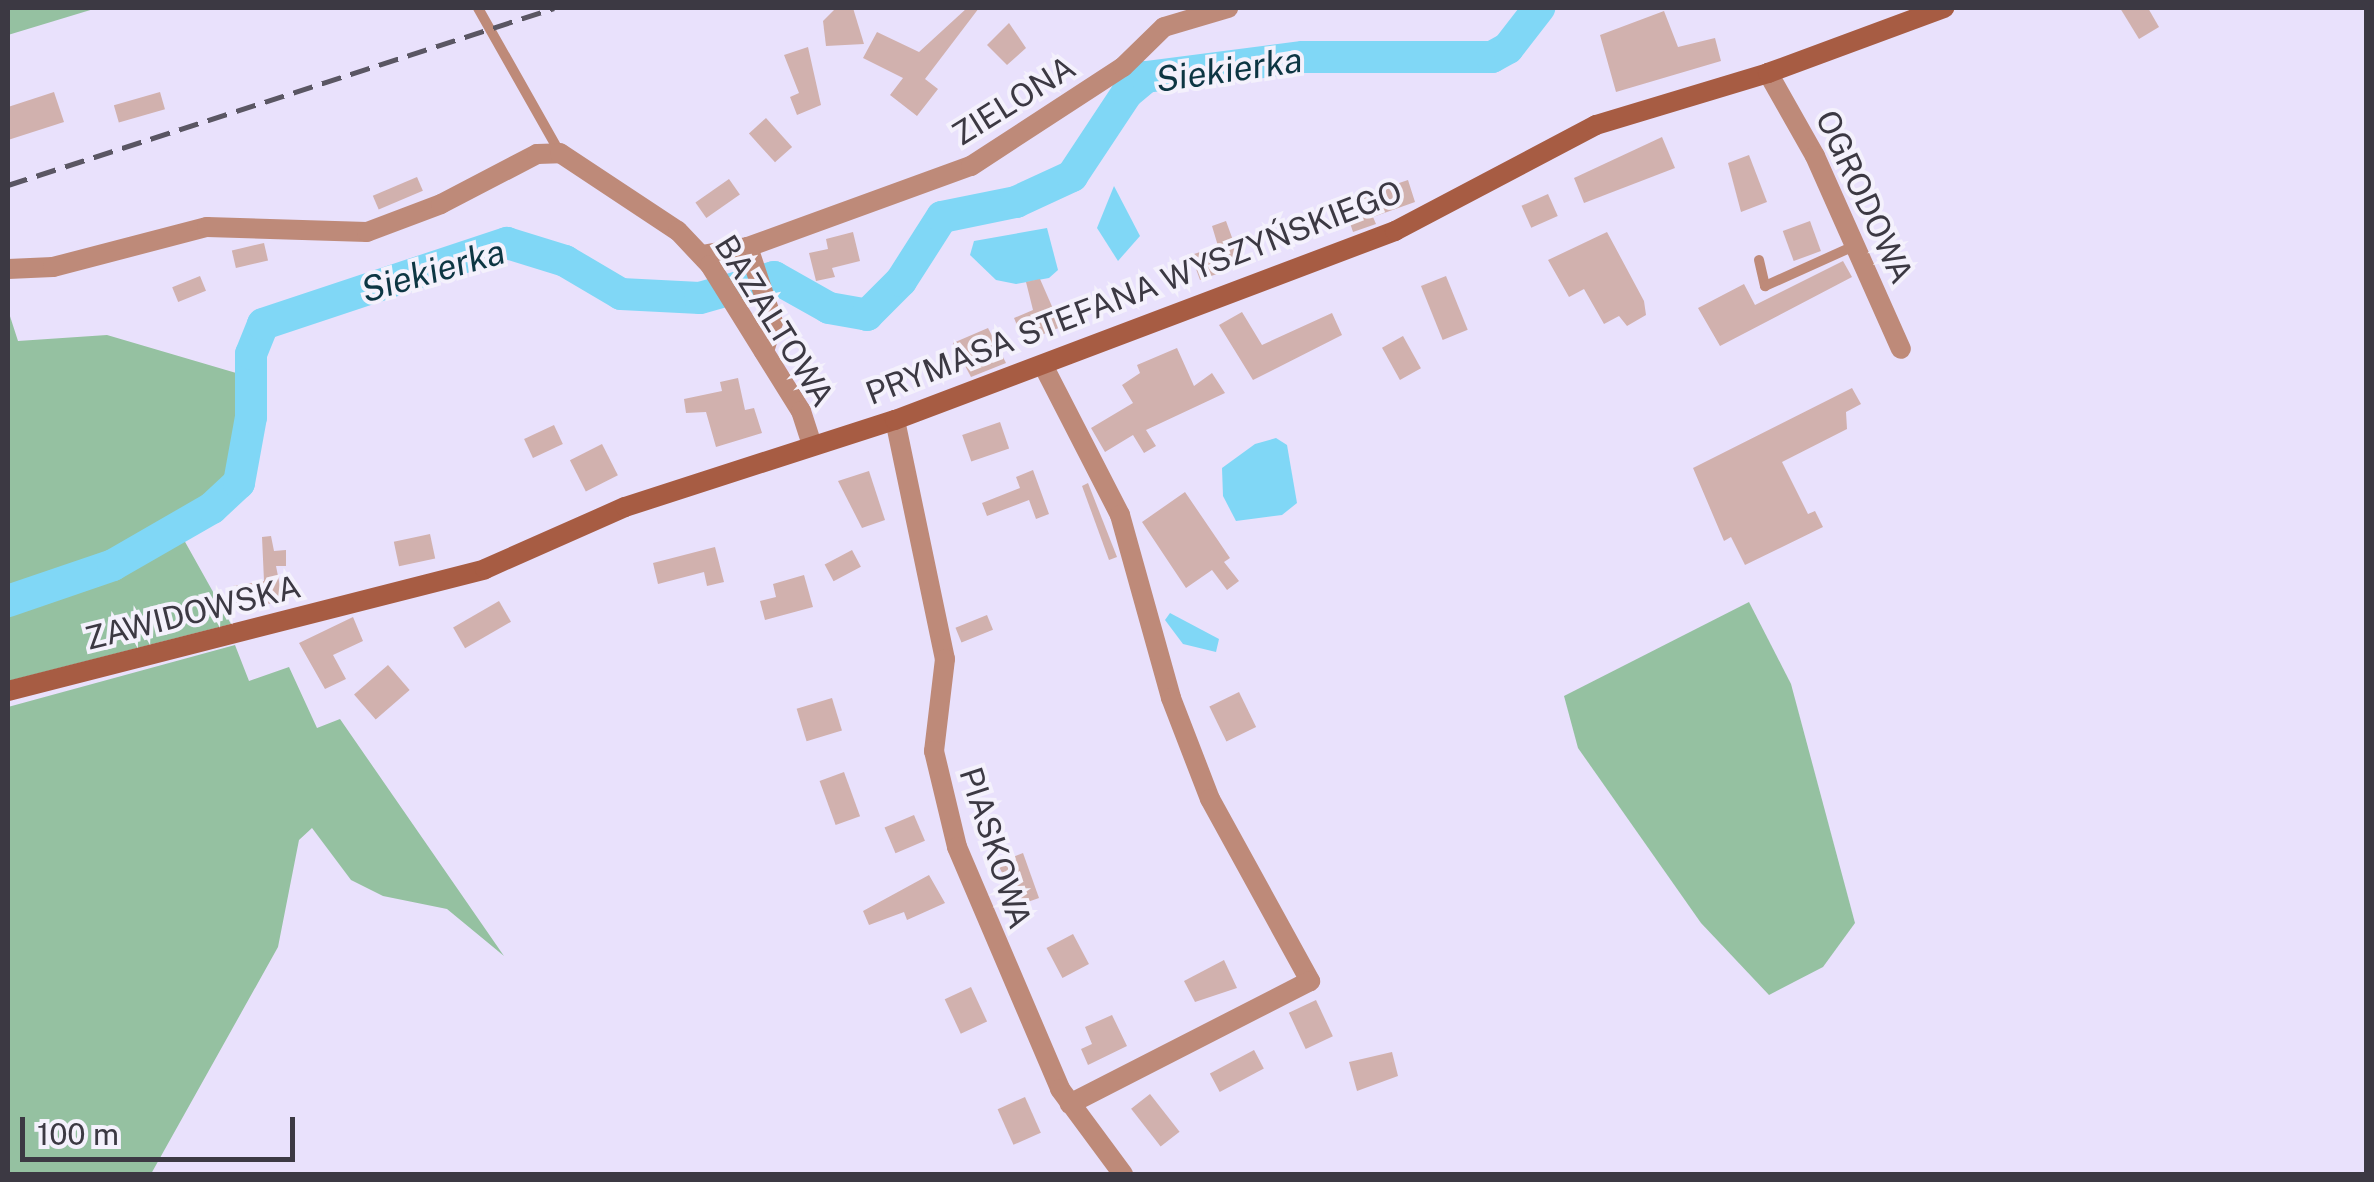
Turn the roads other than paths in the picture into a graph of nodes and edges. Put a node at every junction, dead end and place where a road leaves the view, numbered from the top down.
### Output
1 (478, 8) edge
2 (1228, 8) edge
3 (1944, 8) edge
4 (1768, 72) junction
5 (560, 153) junction
6 (1855, 245) junction
7 (748, 247) junction
8 (706, 260) junction
9 (1759, 260) dead end
10 (8, 269) edge
11 (1901, 348) dead end
12 (764, 352) junction
13 (1044, 367) junction
14 (896, 420) junction
15 (812, 444) junction
16 (394, 594) joint
17 (8, 692) edge
18 (1070, 1104) junction
19 (1102, 1149) junction
20 (1100, 1174) edge
21 (1123, 1174) edge

1 - 5 lane
2 - 7 street, ZIELONA
3 - 4 main road, PRYMASA STEFANA WYSZYŃSKIEGO
4 - 6 street, OGRODOWA
4 - 13 main road, PRYMASA STEFANA WYSZYŃSKIEGO
5 - 8 street, BAZALTOWA
5 - 10 street
6 - 9 lane
6 - 11 street, OGRODOWA
7 - 8 street, ZIELONA
7 - 12 street
8 - 12 street, BAZALTOWA
12 - 15 street, BAZALTOWA
13 - 14 main road, PRYMASA STEFANA WYSZYŃSKIEGO
13 - 18 street
14 - 15 main road, PRYMASA STEFANA WYSZYŃSKIEGO
14 - 18 street, PIASKOWA
15 - 16 main road, PRYMASA STEFANA WYSZYŃSKIEGO
16 - 17 main road, ZAWIDOWSKA
18 - 19 street, PIASKOWA
19 - 20 street
19 - 21 street, PIASKOWA

